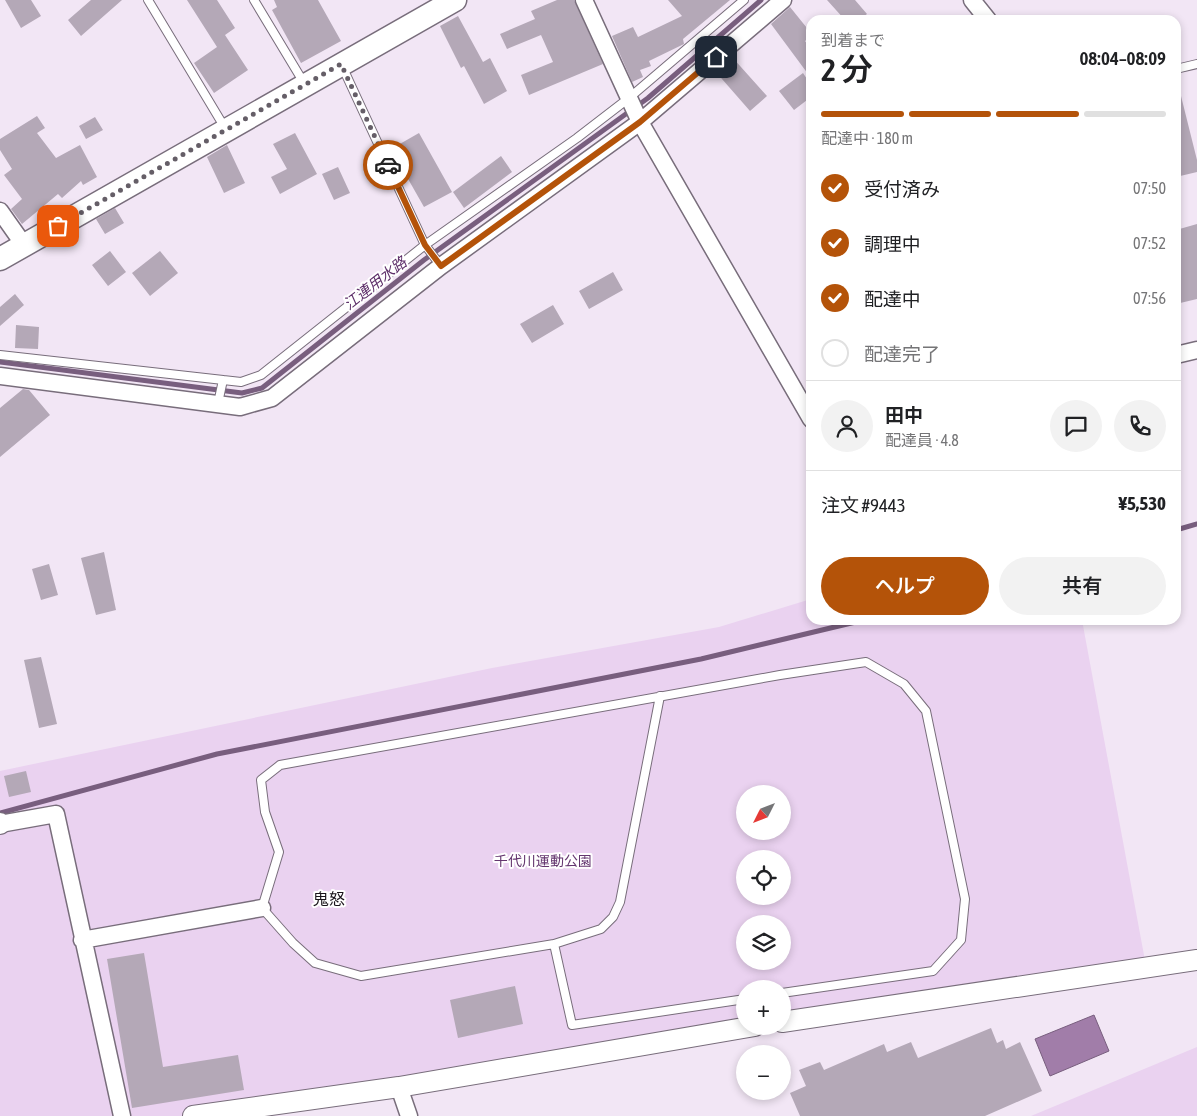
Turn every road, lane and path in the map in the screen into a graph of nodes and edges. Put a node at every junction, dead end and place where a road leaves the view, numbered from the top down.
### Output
1 (148, 0) edge
2 (254, 0) edge
3 (455, 0) edge
4 (584, 0) edge
5 (744, 0) edge
6 (972, 0) edge
7 (777, 2) edge
8 (984, 15) edge
9 (341, 64) junction
10 (1197, 64) edge
11 (1181, 67) edge
12 (305, 85) junction
13 (629, 98) junction
14 (640, 122) junction
15 (226, 130) junction
16 (0, 211) edge
17 (24, 245) junction
18 (425, 245) junction
19 (0, 259) edge
20 (441, 266) junction
21 (1197, 350) edge
22 (0, 355) edge
23 (1181, 355) edge
24 (0, 376) edge
25 (223, 381) junction
26 (219, 399) junction
27 (806, 411) edge
28 (660, 696) junction
29 (0, 824) edge
30 (262, 908) junction
31 (82, 940) junction
32 (554, 944) junction
33 (1197, 960) edge
34 (791, 993) edge
35 (736, 1000) edge
36 (791, 1021) edge
37 (736, 1029) edge
38 (399, 1087) junction
39 (122, 1116) edge
40 (193, 1116) edge
41 (409, 1116) edge

1 - 15 lane
2 - 12 lane
3 - 9 main road
4 - 13 street
5 - 13 lane
6 - 8 street
7 - 14 street
9 - 12 main road
9 - 18 lane
10 - 11 lane
12 - 15 main road
13 - 14 street
13 - 18 lane
14 - 20 street
14 - 27 street
15 - 17 main road
16 - 17 street
17 - 19 main road
18 - 20 lane
18 - 25 lane
20 - 26 street
21 - 23 street
22 - 25 lane
24 - 26 street
25 - 26 lane
28 - 30 lane
28 - 32 lane
28 - 34 lane
29 - 31 street
30 - 31 street
30 - 32 lane
31 - 39 street
32 - 35 lane
33 - 36 street
37 - 38 street
38 - 40 street
38 - 41 street

